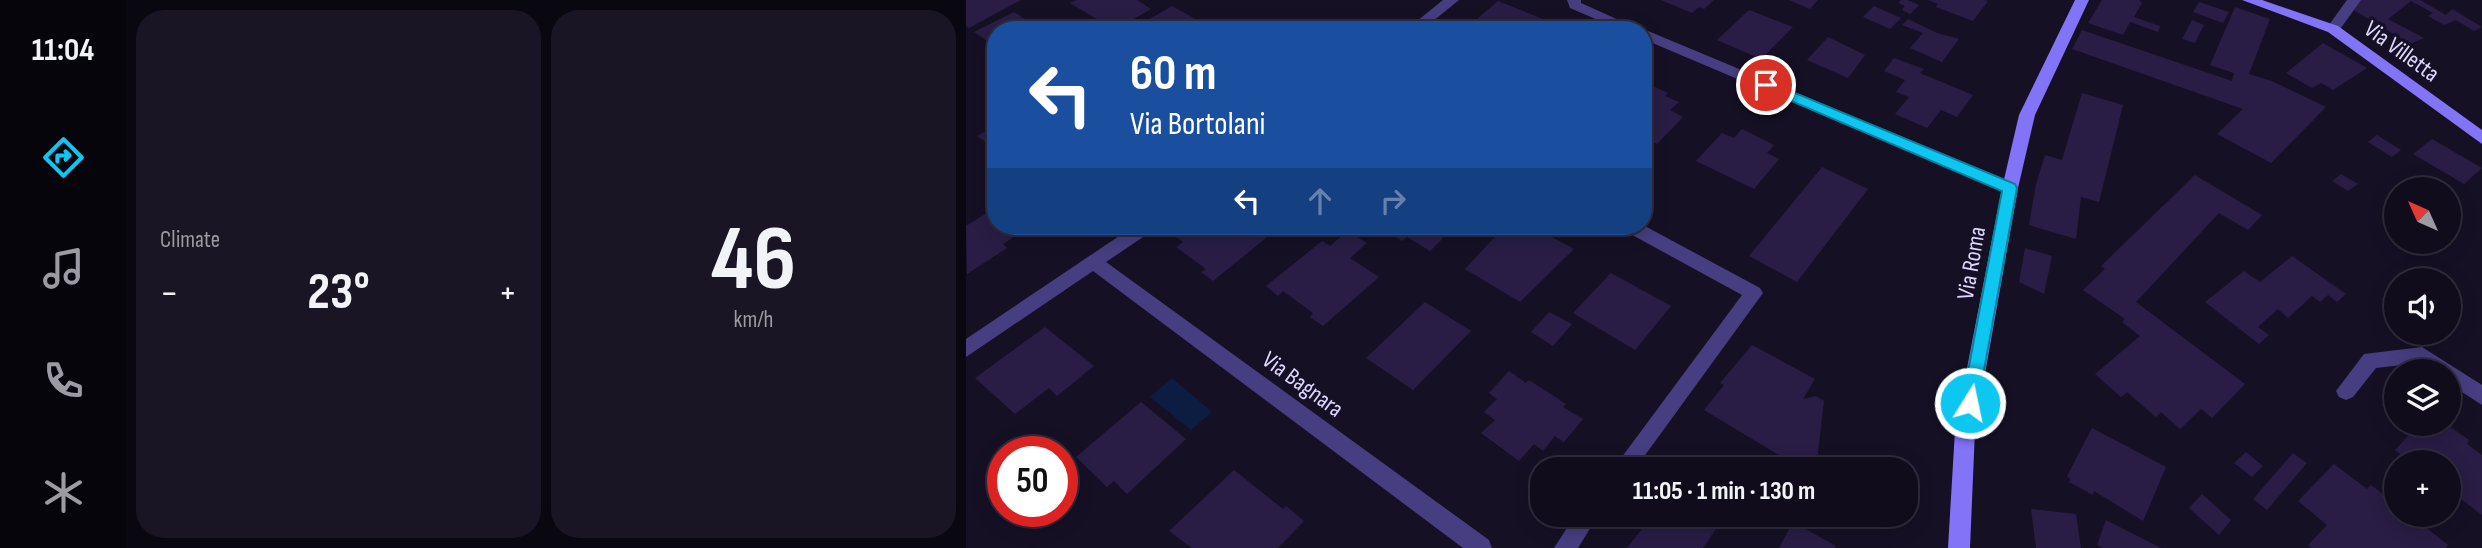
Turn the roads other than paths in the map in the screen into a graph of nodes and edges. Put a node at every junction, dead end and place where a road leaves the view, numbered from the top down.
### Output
1 (1452, 0) edge
2 (1573, 0) edge
3 (2082, 0) edge
4 (2249, 0) edge
5 (2354, 0) edge
6 (1425, 21) edge
7 (1612, 21) edge
8 (2333, 29) junction
9 (1652, 38) edge
10 (2482, 138) edge
11 (2010, 188) junction
12 (1133, 235) edge
13 (1648, 235) edge
14 (1093, 262) junction
15 (966, 349) edge
16 (2428, 359) edge
17 (2461, 381) edge
18 (2346, 391) dead end
19 (2482, 396) edge
20 (1632, 457) edge
21 (1580, 527) edge
22 (1482, 548) edge
23 (1565, 548) edge
24 (1959, 548) edge

1 - 6 street
2 - 7 street
3 - 11 main road, Via Roma
4 - 8 main road, Via Villetta
5 - 8 street
8 - 10 main road, Via Villetta
9 - 11 street
11 - 24 main road, Via Roma
12 - 14 street
13 - 20 street
14 - 15 street
14 - 22 street, Via Bagnara
16 - 18 street
17 - 19 street
21 - 23 street

